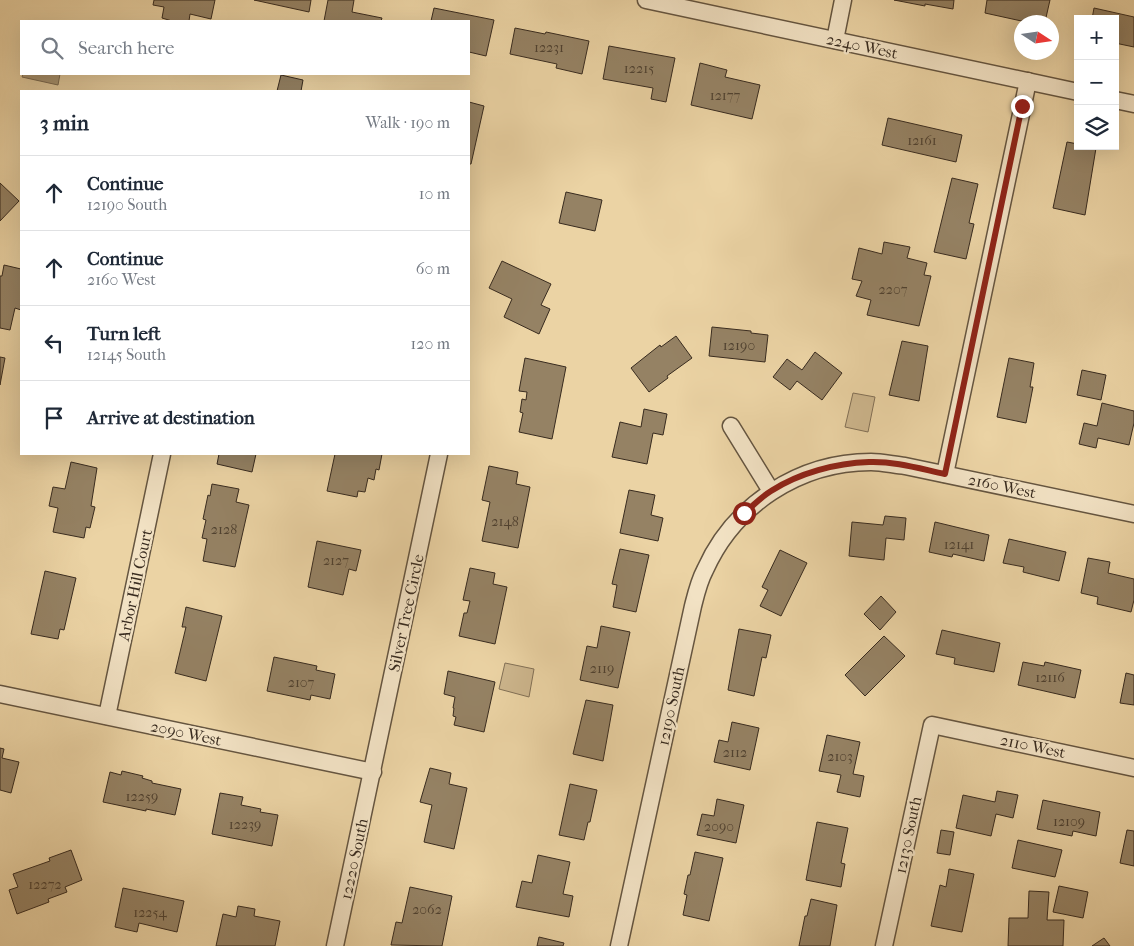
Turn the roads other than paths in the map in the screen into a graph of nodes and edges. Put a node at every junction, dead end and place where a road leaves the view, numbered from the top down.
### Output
1 (646, 0) edge
2 (843, 0) edge
3 (835, 40) junction
4 (1028, 82) junction
5 (1074, 91) edge
6 (1119, 101) edge
7 (1134, 104) edge
8 (730, 426) dead end
9 (162, 455) edge
10 (439, 455) edge
11 (945, 474) junction
12 (771, 491) junction
13 (1134, 514) edge
14 (0, 694) edge
15 (107, 716) junction
16 (932, 725) joint
17 (1134, 768) edge
18 (373, 772) junction
19 (335, 946) edge
20 (620, 946) edge
21 (884, 946) edge

1 - 3 street, 2240 West
2 - 3 street
3 - 4 street, 2240 West
4 - 5 street, 2240 West
4 - 11 street
6 - 7 street
8 - 12 street
9 - 15 street, Arbor Hill Court
10 - 18 street, Silver Tree Circle
11 - 12 street, 2160 West
11 - 13 street, 2160 West
12 - 20 street, 12190 South
14 - 15 street, 2090 West
15 - 18 street, 2090 West
16 - 17 street, 2110 West
16 - 21 street, 12130 South
18 - 19 street, 12220 South

